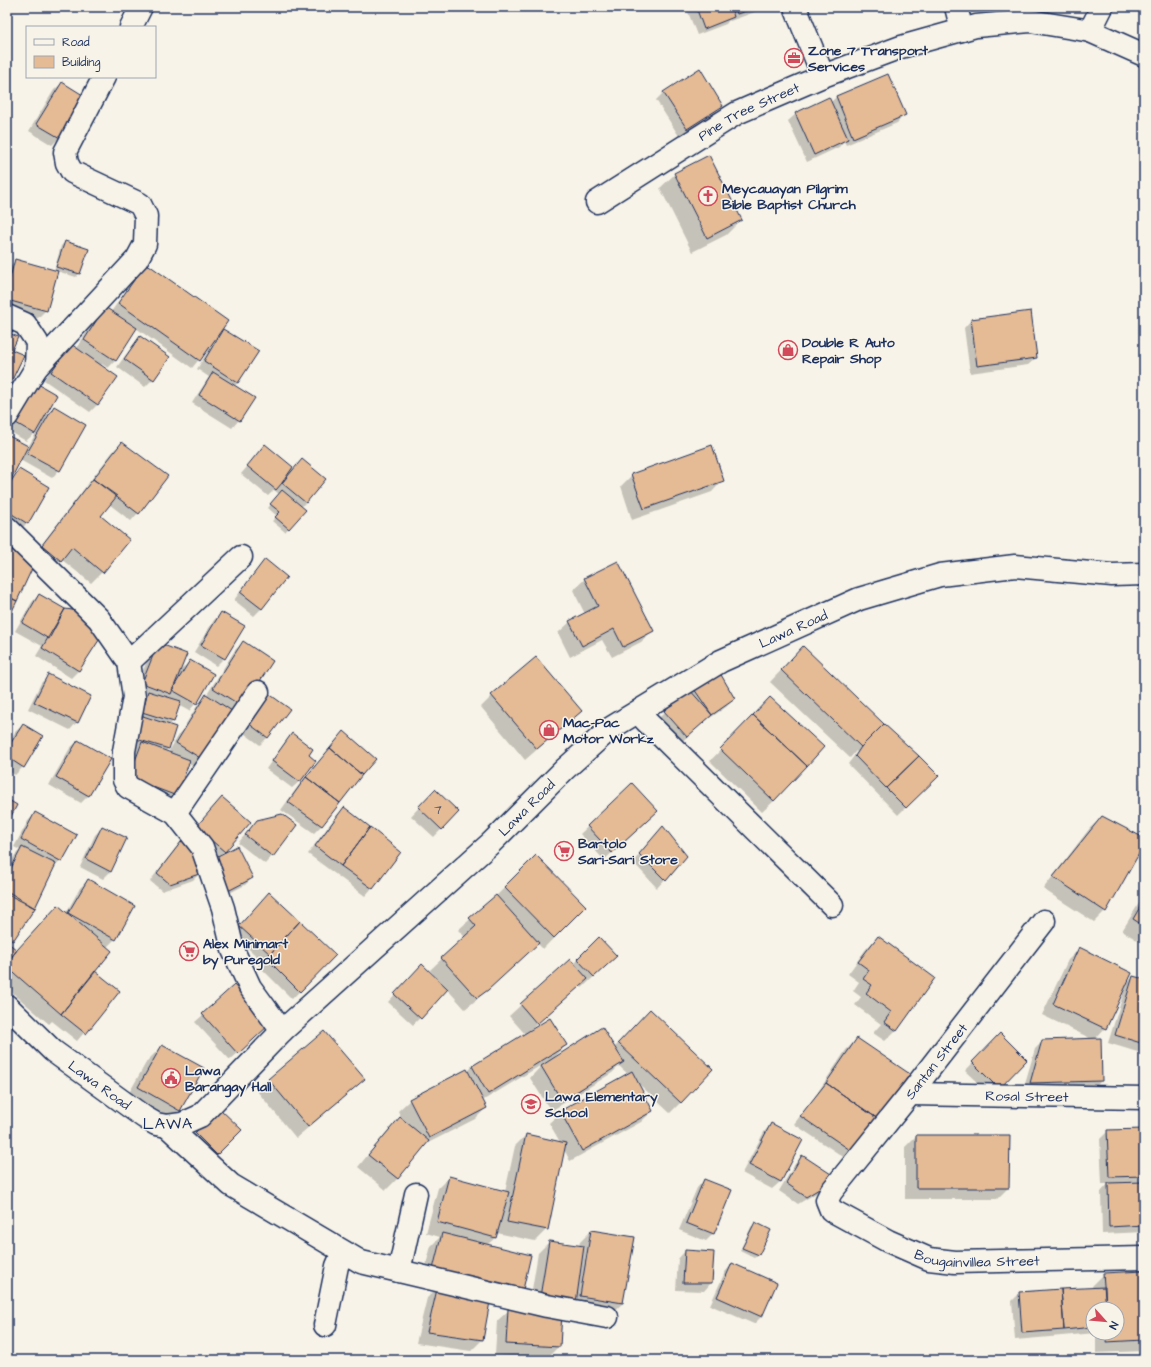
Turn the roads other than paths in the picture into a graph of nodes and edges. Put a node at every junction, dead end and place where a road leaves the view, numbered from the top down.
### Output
1 (142, 7) edge
2 (795, 7) edge
3 (956, 7) edge
4 (1102, 7) edge
5 (132, 26) edge
6 (962, 30) junction
7 (1090, 31) junction
8 (1144, 55) edge
9 (823, 76) junction
10 (103, 78) edge
11 (597, 202) dead end
12 (7, 316) edge
13 (36, 368) junction
14 (7, 416) edge
15 (7, 528) edge
16 (241, 557) dead end
17 (1144, 574) edge
18 (129, 662) junction
19 (258, 692) dead end
20 (638, 712) junction
21 (175, 813) junction
22 (832, 904) dead end
23 (1044, 921) dead end
24 (7, 1006) edge
25 (282, 1031) junction
26 (910, 1094) junction
27 (1144, 1098) edge
28 (167, 1126) junction
29 (416, 1194) dead end
30 (827, 1200) joint
31 (343, 1252) junction
32 (1144, 1258) edge
33 (399, 1271) junction
34 (607, 1317) dead end
35 (325, 1325) dead end

1 - 5 street
2 - 9 street
3 - 6 street
4 - 7 street
6 - 7 street, Pine Tree Street
6 - 9 street, Pine Tree Street
7 - 8 street, Pine Tree Street
9 - 11 street, Pine Tree Street
10 - 13 street
12 - 13 street
13 - 14 street
15 - 18 street
16 - 18 street
17 - 20 street, Lawa Road
18 - 21 street
19 - 21 street
20 - 22 street
20 - 25 street, Lawa Road
21 - 25 street
23 - 26 street, Santan Street
24 - 28 street, Lawa Road
25 - 28 street, Lawa Road
26 - 27 street, Rosal Street
26 - 30 street, Santan Street
28 - 31 street
29 - 33 street
30 - 32 street, Bougainvillea Street
31 - 33 street
31 - 35 street
33 - 34 street

